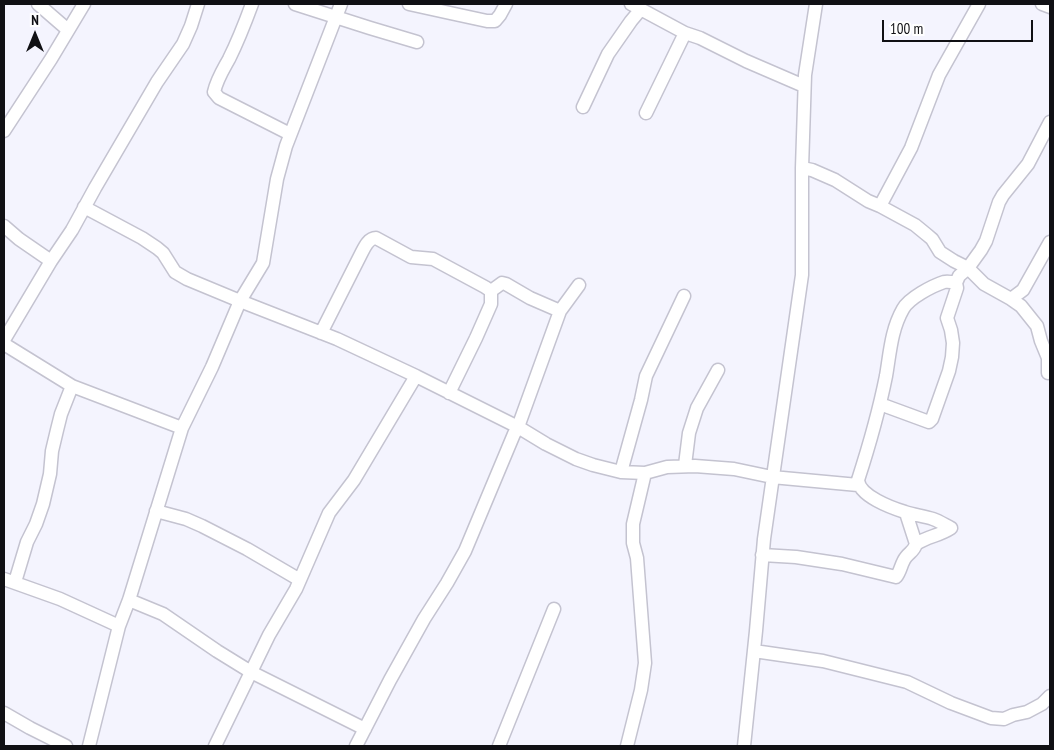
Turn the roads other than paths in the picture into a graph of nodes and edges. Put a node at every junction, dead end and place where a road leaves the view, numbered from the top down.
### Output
1 (38, 4) edge
2 (84, 4) edge
3 (198, 4) edge
4 (252, 4) edge
5 (295, 4) edge
6 (341, 4) edge
7 (409, 4) edge
8 (506, 4) edge
9 (816, 4) edge
10 (979, 4) edge
11 (1042, 4) edge
12 (636, 7) edge
13 (1050, 7) edge
14 (337, 16) junction
15 (68, 30) junction
16 (685, 32) junction
17 (417, 42) dead end
18 (804, 86) junction
19 (583, 106) dead end
20 (9, 111) edge
21 (646, 113) dead end
22 (1050, 122) edge
23 (4, 131) edge
24 (290, 134) junction
25 (802, 168) junction
26 (880, 206) junction
27 (84, 207) junction
28 (4, 226) edge
29 (1048, 249) edge
30 (51, 261) junction
31 (968, 268) junction
32 (956, 283) junction
33 (579, 284) dead end
34 (490, 291) junction
35 (684, 296) dead end
36 (1011, 299) junction
37 (240, 302) junction
38 (560, 311) junction
39 (321, 333) junction
40 (4, 340) edge
41 (4, 344) edge
42 (718, 370) dead end
43 (1048, 373) dead end
44 (416, 376) junction
45 (72, 386) junction
46 (450, 393) junction
47 (880, 404) junction
48 (518, 427) junction
49 (182, 428) junction
50 (685, 465) junction
51 (621, 472) junction
52 (644, 473) junction
53 (772, 477) junction
54 (858, 485) junction
55 (156, 511) junction
56 (906, 513) junction
57 (916, 544) junction
58 (762, 555) junction
59 (300, 580) junction
60 (10, 581) edge
61 (128, 600) junction
62 (554, 609) dead end
63 (119, 626) junction
64 (754, 650) junction
65 (251, 672) junction
66 (1050, 696) edge
67 (4, 713) edge
68 (365, 728) junction
69 (361, 745) edge
70 (66, 746) edge
71 (88, 746) edge
72 (215, 746) edge
73 (499, 746) edge
74 (627, 746) edge
75 (744, 746) edge

1 - 15 street
2 - 15 street
3 - 27 street
4 - 24 street
5 - 14 street
6 - 14 street
7 - 8 street
9 - 18 street
10 - 26 street
11 - 13 street
12 - 16 street
12 - 19 street
14 - 17 street
14 - 24 street
15 - 20 street
16 - 18 street
16 - 21 street
18 - 25 street
20 - 23 street
22 - 31 street
24 - 37 street
25 - 26 street
25 - 53 street
26 - 31 street
27 - 30 street
27 - 37 street
28 - 30 street
29 - 36 street
30 - 40 street
31 - 32 street
31 - 36 street
32 - 47 street
32 - 47 street
33 - 38 street
34 - 38 street
34 - 39 street
34 - 46 street
35 - 51 street
36 - 43 street
37 - 39 street
37 - 49 street
38 - 48 street
39 - 44 street
41 - 45 street
42 - 50 street
44 - 46 street
44 - 59 street
45 - 49 street
45 - 60 street
46 - 48 street
47 - 54 street
48 - 51 street
48 - 68 street
49 - 55 street
50 - 52 street
50 - 53 street
51 - 52 street
52 - 74 street
53 - 54 street
53 - 58 street
54 - 56 street
55 - 59 street
55 - 61 street
56 - 57 street
56 - 57 street
57 - 58 street
58 - 64 street
59 - 65 street
60 - 63 street
61 - 63 street
61 - 65 street
62 - 73 street
63 - 71 street
64 - 66 street
64 - 75 street
65 - 68 street
65 - 72 street
67 - 70 street
68 - 69 street

